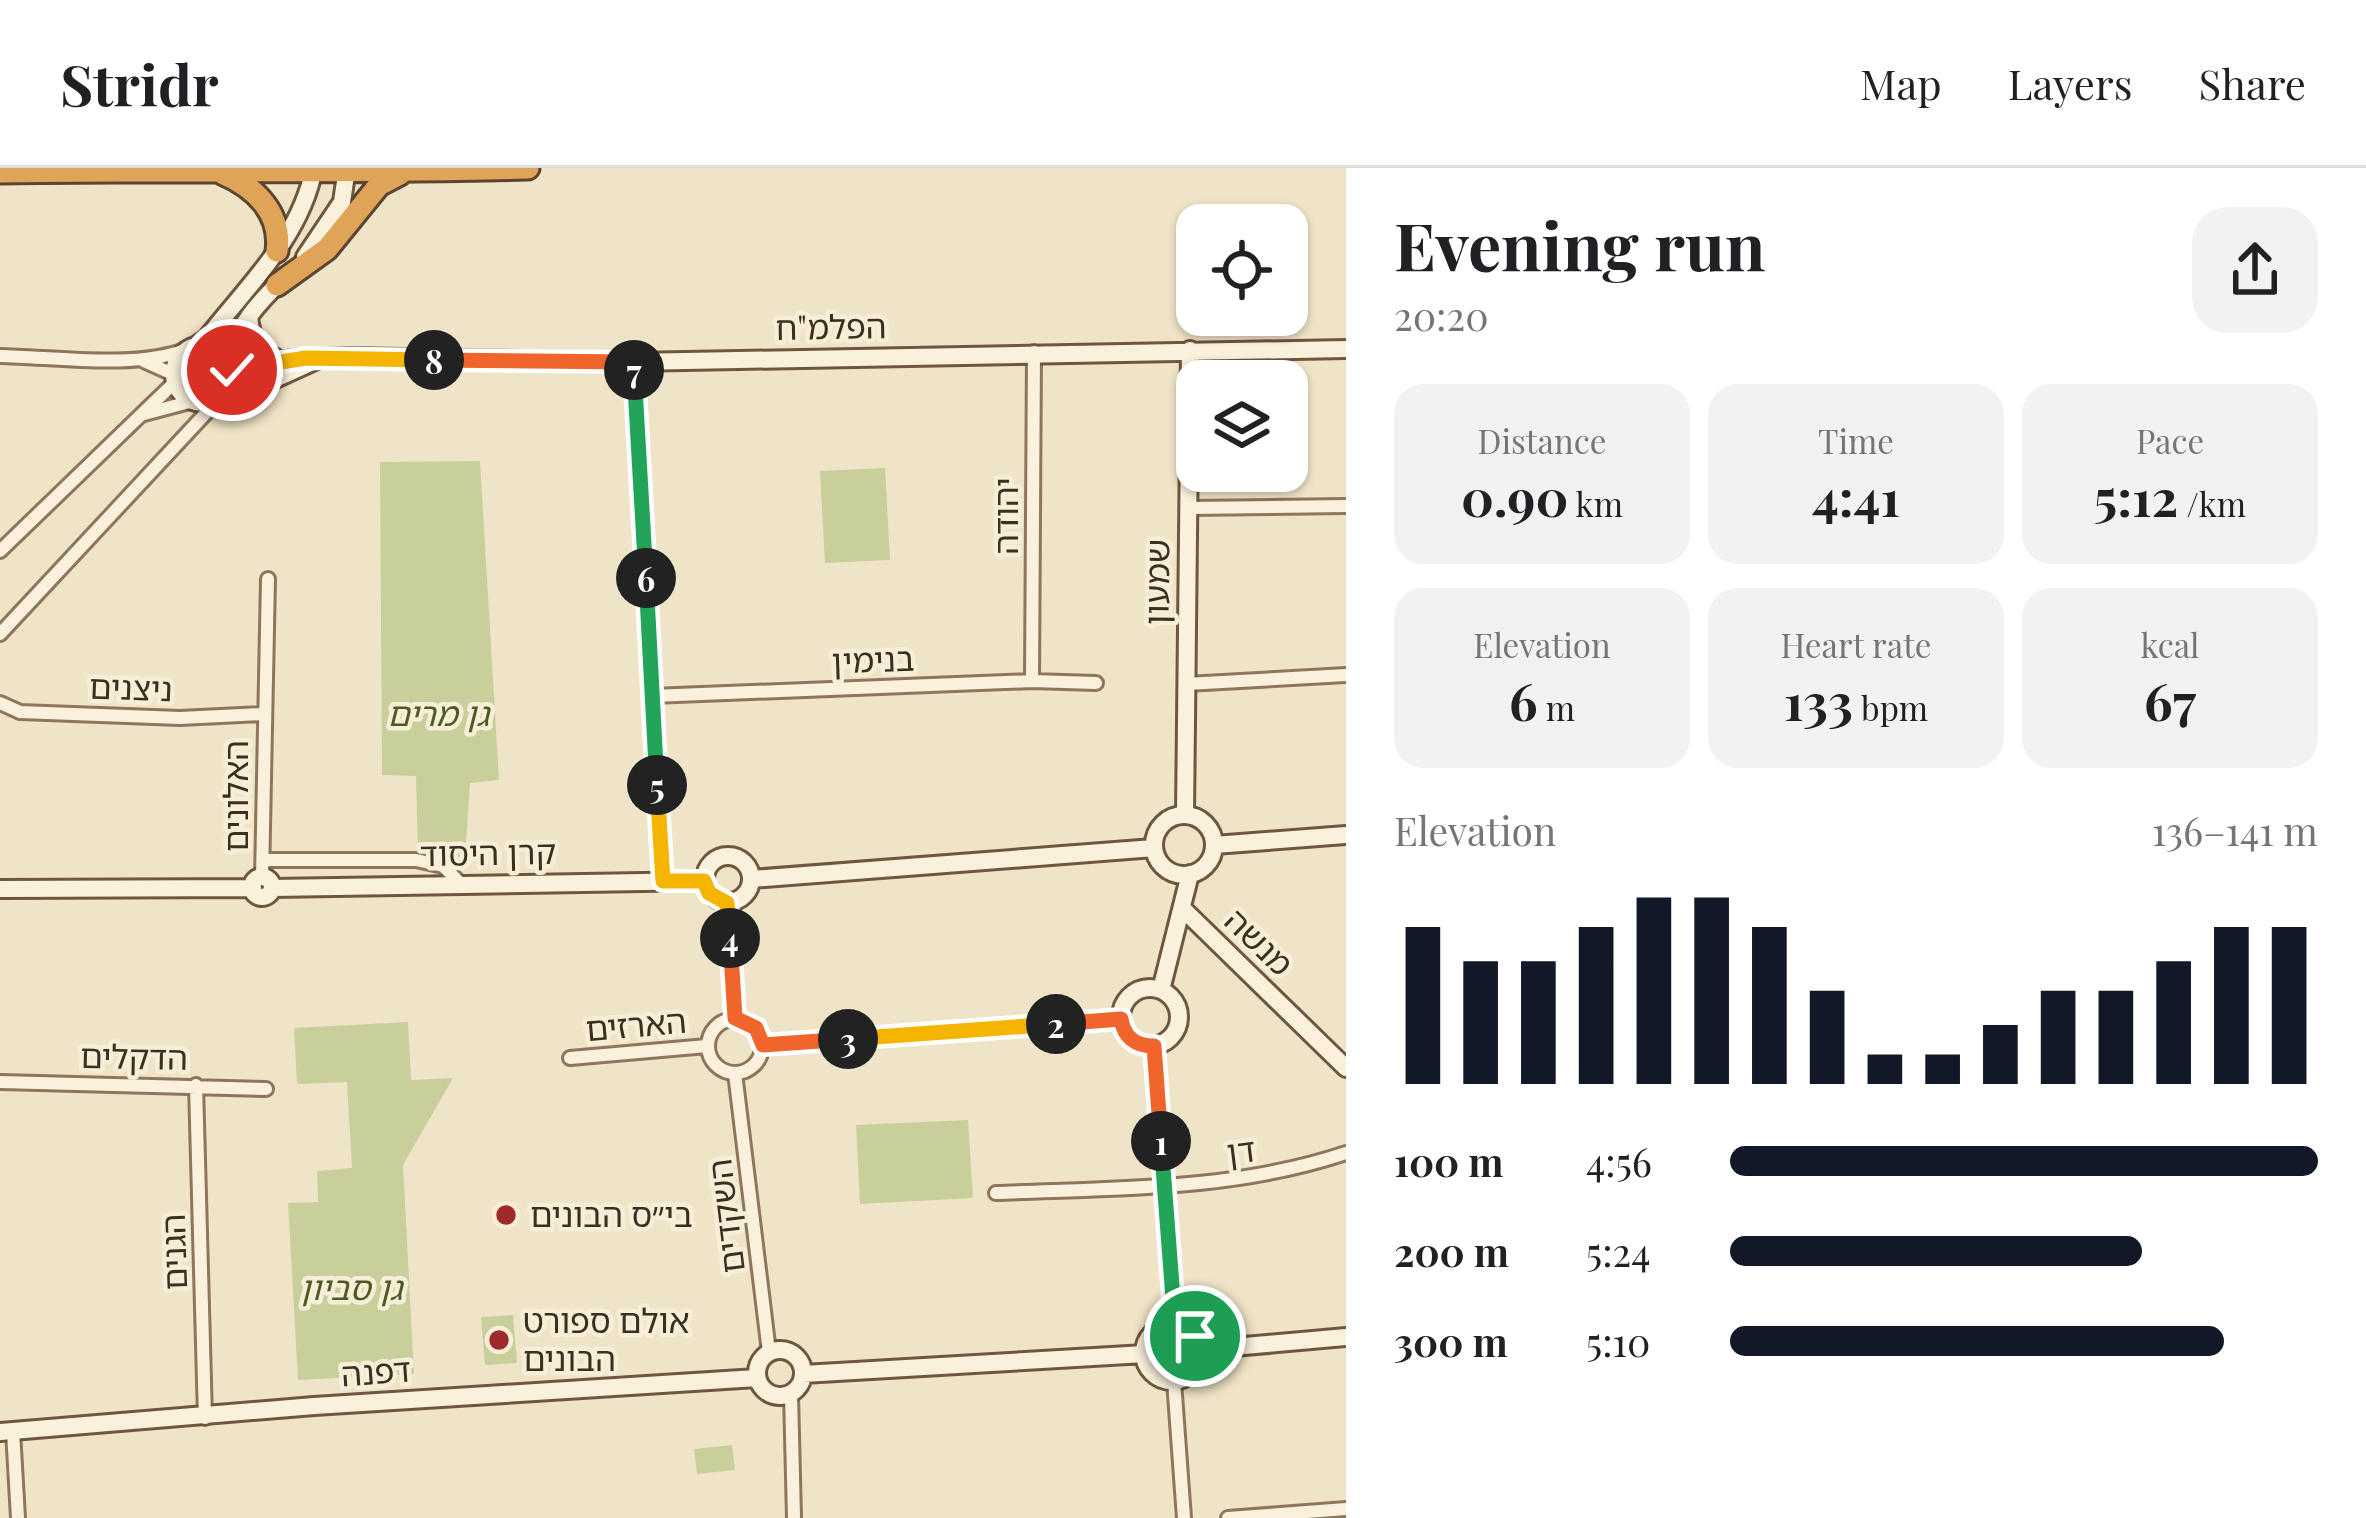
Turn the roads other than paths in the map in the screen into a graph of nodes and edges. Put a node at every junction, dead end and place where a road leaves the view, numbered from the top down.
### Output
1 (528, 168) edge
2 (211, 169) edge
3 (314, 170) edge
4 (347, 171) edge
5 (406, 171) junction
6 (0, 172) edge
7 (277, 251) junction
8 (277, 285) junction
9 (249, 316) junction
10 (191, 348) junction
11 (1346, 349) edge
12 (1190, 350) junction
13 (1034, 352) junction
14 (0, 356) edge
15 (131, 358) junction
16 (317, 359) junction
17 (281, 360) junction
18 (634, 362) junction
19 (230, 365) junction
20 (174, 378) junction
21 (222, 395) junction
22 (193, 401) junction
23 (137, 417) junction
24 (1346, 506) edge
25 (1188, 508) junction
26 (0, 550) edge
27 (268, 579) dead end
28 (0, 634) edge
29 (1346, 676) edge
30 (1032, 681) junction
31 (1096, 683) dead end
32 (1186, 684) junction
33 (652, 696) junction
34 (0, 703) edge
35 (263, 714) junction
36 (1185, 815) junction
37 (1346, 835) edge
38 (1214, 845) junction
39 (1154, 848) junction
40 (1190, 874) junction
41 (262, 878) junction
42 (751, 879) junction
43 (663, 881) junction
44 (704, 881) junction
45 (460, 883) junction
46 (0, 889) edge
47 (727, 903) junction
48 (1182, 908) junction
49 (1161, 990) junction
50 (735, 1018) junction
51 (1121, 1019) junction
52 (763, 1045) junction
53 (707, 1046) junction
54 (1154, 1046) junction
55 (570, 1058) dead end
56 (1346, 1068) edge
57 (735, 1073) junction
58 (0, 1082) edge
59 (196, 1085) junction
60 (266, 1089) dead end
61 (1346, 1153) edge
62 (1164, 1186) junction
63 (997, 1192) dead end
64 (1175, 1325) junction
65 (1346, 1337) edge
66 (1200, 1351) junction
67 (770, 1352) junction
68 (1144, 1354) junction
69 (803, 1374) junction
70 (757, 1378) junction
71 (1174, 1381) junction
72 (791, 1394) junction
73 (205, 1418) junction
74 (6, 1431) edge
75 (1346, 1509) edge
76 (19, 1518) edge
77 (794, 1518) edge
78 (1184, 1518) edge
79 (1228, 1518) edge

1 - 5 highway
2 - 3 highway
2 - 6 highway
2 - 7 highway
3 - 4 highway
3 - 7 street
4 - 5 highway
4 - 8 street
5 - 8 highway
7 - 10 street
8 - 9 street
9 - 17 street
9 - 19 street
10 - 15 street
10 - 19 street
10 - 20 street
11 - 12 street, הפלמ"ח
12 - 13 street, הפלמ"ח
12 - 25 street, שמעון
13 - 18 street, הפלמ"ח
13 - 30 street, יהודה
14 - 15 street
15 - 20 street
16 - 17 street, הפלמ"ח
16 - 18 street, הפלמ"ח
16 - 21 street, הפלמ"ח
17 - 19 street, הפלמ"ח
18 - 33 street
19 - 21 street
20 - 22 street
20 - 23 street
21 - 22 street
21 - 28 street
22 - 23 street
23 - 26 street
24 - 25 street
25 - 32 street, שמעון
27 - 35 street, האלונים
29 - 32 street
30 - 31 street, בנימין
30 - 33 street, בנימין
32 - 36 street, שמעון
33 - 43 street
34 - 35 street, ניצנים
35 - 41 street, האלונים
36 - 38 street
36 - 39 street
37 - 38 street
38 - 40 street
39 - 40 street
39 - 42 street
40 - 48 street
41 - 45 street, קרן היסוד
41 - 45 street
41 - 46 street, קרן היסוד
42 - 44 street
42 - 47 street
43 - 44 street, קרן היסוד
43 - 45 street, קרן היסוד
44 - 47 street
47 - 50 street
48 - 49 street
48 - 56 street, מנשה
49 - 51 street
49 - 54 street
50 - 52 street
50 - 53 street
51 - 52 street
51 - 54 street
52 - 57 street
53 - 55 street, הארזים
53 - 57 street
54 - 62 street
57 - 67 street, השקדים
58 - 59 street, הדקלים
59 - 60 street, הדקלים
59 - 73 street, הגנים
61 - 62 street, דן
62 - 63 street, דן
62 - 64 street
64 - 66 street
64 - 68 street
65 - 66 street
66 - 71 street
67 - 69 street
67 - 70 street
68 - 69 street
68 - 71 street
69 - 72 street
70 - 72 street
70 - 73 street, דפנה
71 - 78 street
72 - 77 street
73 - 74 street, דפנה
74 - 76 street
75 - 79 street

